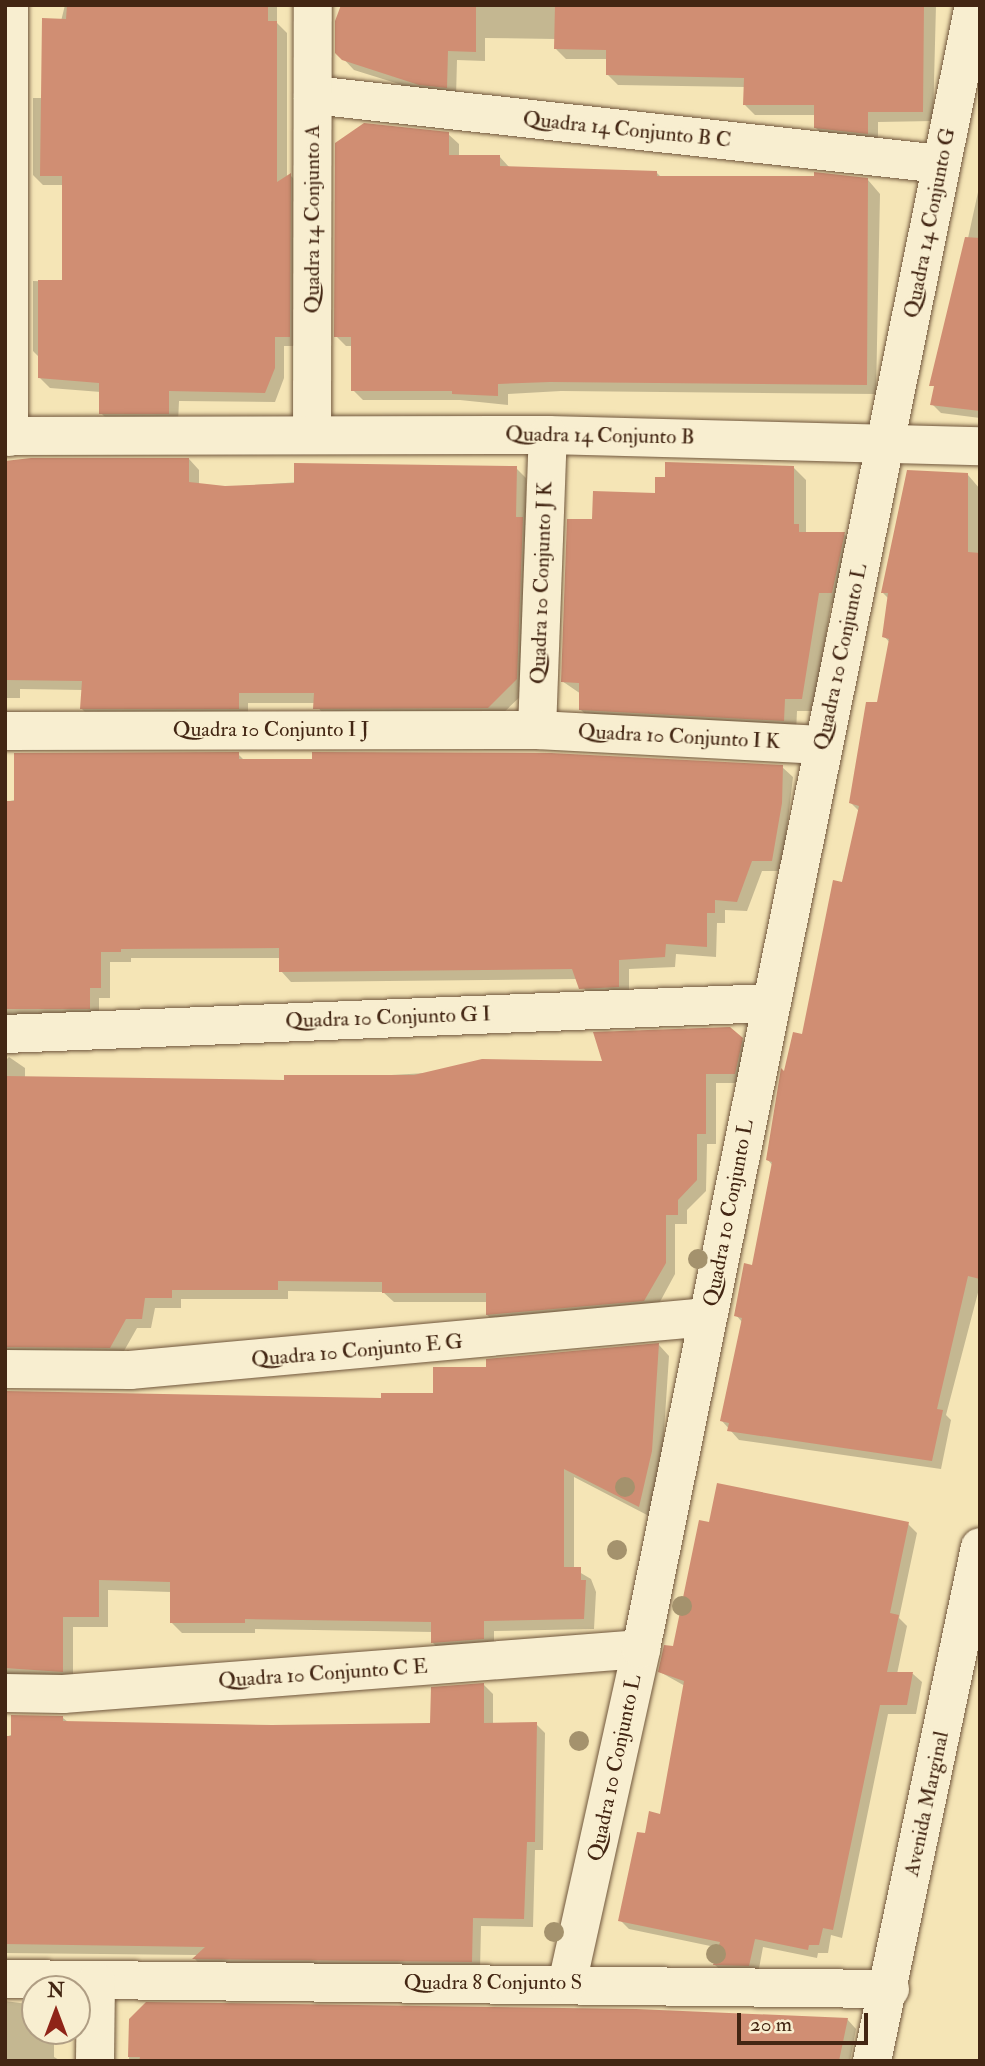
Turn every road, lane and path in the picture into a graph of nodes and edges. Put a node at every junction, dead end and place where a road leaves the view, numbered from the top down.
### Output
1 (9, 5) edge
2 (313, 5) edge
3 (974, 5) edge
4 (313, 95) junction
5 (941, 164) junction
6 (312, 434) junction
7 (548, 435) junction
8 (7, 437) edge
9 (888, 442) junction
10 (980, 446) edge
11 (537, 730) junction
12 (5, 731) edge
13 (822, 745) junction
14 (771, 1003) junction
15 (5, 1034) edge
16 (708, 1317) junction
17 (5, 1369) edge
18 (980, 1547) edge
19 (641, 1649) junction
20 (5, 1693) edge
21 (5, 1979) edge
22 (96, 1982) junction
23 (567, 1983) junction
24 (890, 1989) junction
25 (95, 2061) edge
26 (872, 2061) edge

1 - 8 street
2 - 4 street, Quadra 14 Conjunto A
3 - 5 street, Quadra 14 Conjunto G
4 - 5 street, Quadra 14 Conjunto B C
4 - 6 street, Quadra 14 Conjunto A
5 - 9 street, Quadra 14 Conjunto G
6 - 7 street, Quadra 14 Conjunto B
6 - 8 street, Quadra 14 Conjunto B
7 - 9 street, Quadra 14 Conjunto B
7 - 11 street, Quadra 10 Conjunto J K
9 - 10 street, Quadra 14 Conjunto B
9 - 13 street, Quadra 10 Conjunto L
11 - 12 street, Quadra 10 Conjunto I J
11 - 13 street, Quadra 10 Conjunto I K
13 - 14 street, Quadra 10 Conjunto L
14 - 15 street, Quadra 10 Conjunto G I
14 - 16 street, Quadra 10 Conjunto L
16 - 17 street, Quadra 10 Conjunto E G
16 - 19 street, Quadra 10 Conjunto L
18 - 24 street, Avenida Marginal
19 - 20 street, Quadra 10 Conjunto C E
19 - 23 street, Quadra 10 Conjunto L
21 - 22 street, Quadra 8 Conjunto S
22 - 23 street, Quadra 8 Conjunto S
22 - 25 street
23 - 24 street, Quadra 8 Conjunto S
24 - 26 street, Avenida Marginal

